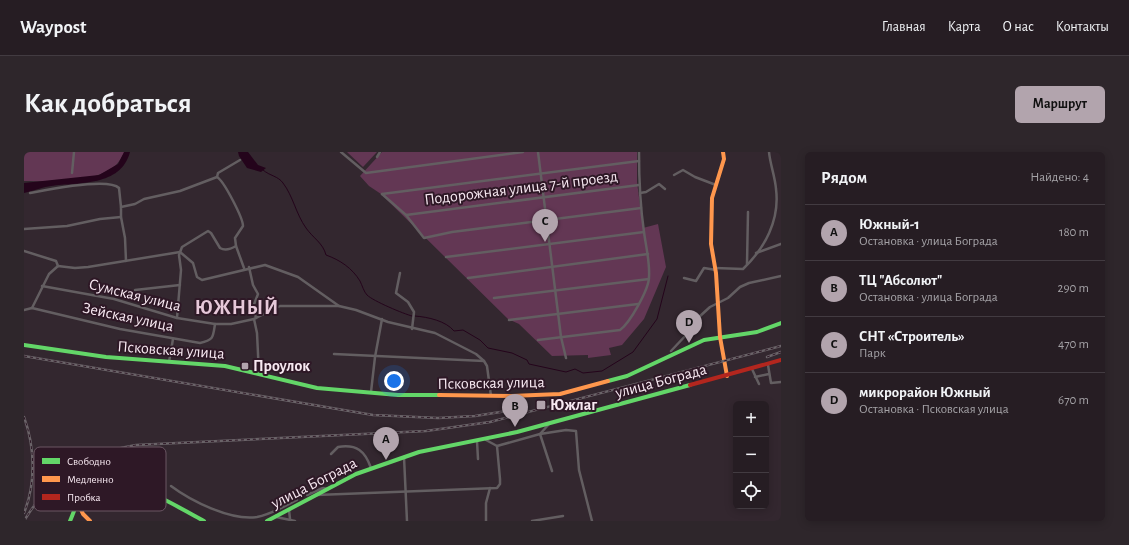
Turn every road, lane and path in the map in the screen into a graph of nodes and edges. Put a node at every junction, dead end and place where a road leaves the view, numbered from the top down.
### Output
1 (74, 152) edge
2 (341, 152) edge
3 (380, 152) edge
4 (523, 152) edge
5 (538, 152) edge
6 (639, 152) edge
7 (723, 152) edge
8 (768, 152) edge
9 (376, 157) dead end
10 (240, 160) dead end
11 (639, 161) junction
12 (72, 173) dead end
13 (541, 174) junction
14 (674, 175) dead end
15 (217, 177) junction
16 (639, 185) junction
17 (716, 185) junction
18 (665, 190) dead end
19 (30, 193) dead end
20 (640, 193) junction
21 (544, 197) junction
22 (121, 207) junction
23 (641, 208) junction
24 (748, 212) dead end
25 (406, 215) junction
26 (121, 217) junction
27 (547, 220) junction
28 (24, 229) edge
29 (644, 232) junction
30 (550, 244) junction
31 (781, 244) edge
32 (236, 246) junction
33 (24, 251) edge
34 (180, 252) junction
35 (755, 253) junction
36 (648, 254) junction
37 (446, 257) dead end
38 (126, 261) junction
39 (747, 264) junction
40 (58, 266) junction
41 (249, 267) junction
42 (552, 267) junction
43 (244, 268) junction
44 (716, 269) junction
45 (400, 273) dead end
46 (781, 276) edge
47 (468, 278) dead end
48 (684, 278) dead end
49 (649, 279) junction
50 (42, 286) junction
51 (180, 286) junction
52 (135, 290) dead end
53 (556, 290) junction
54 (494, 298) dead end
55 (718, 302) junction
56 (638, 304) junction
57 (339, 306) junction
58 (32, 308) junction
59 (24, 310) edge
60 (559, 314) junction
61 (177, 318) junction
62 (255, 319) junction
63 (382, 319) junction
64 (508, 320) dead end
65 (781, 323) edge
66 (216, 324) junction
67 (412, 329) junction
68 (561, 337) junction
69 (720, 338) junction
70 (173, 339) junction
71 (538, 340) dead end
72 (24, 345) edge
73 (670, 351) dead end
74 (334, 354) dead end
75 (375, 357) junction
76 (566, 358) dead end
77 (484, 360) junction
78 (781, 360) edge
79 (169, 362) junction
80 (768, 365) junction
81 (752, 369) junction
82 (259, 374) junction
83 (769, 374) junction
84 (727, 376) junction
85 (755, 376) junction
86 (781, 382) edge
87 (759, 384) dead end
88 (371, 392) junction
89 (491, 396) junction
90 (550, 423) junction
91 (540, 434) junction
92 (486, 440) junction
93 (477, 441) junction
94 (497, 446) junction
95 (331, 454) dead end
96 (404, 457) junction
97 (478, 459) dead end
98 (371, 468) junction
99 (552, 471) dead end
100 (171, 486) dead end
101 (490, 488) junction
102 (329, 489) junction
103 (406, 493) junction
104 (316, 495) junction
105 (307, 496) dead end
106 (298, 500) dead end
107 (166, 502) edge
108 (289, 510) junction
109 (74, 511) edge
110 (82, 511) edge
111 (563, 516) dead end
112 (258, 517) junction
113 (276, 517) junction
114 (290, 519) junction
115 (70, 521) edge
116 (90, 521) edge
117 (204, 521) edge
118 (258, 521) edge
119 (267, 521) edge
120 (295, 521) edge
121 (407, 521) edge
122 (486, 521) edge
123 (532, 521) edge
124 (592, 521) edge

1 - 12 street
2 - 4 street
3 - 9 street
5 - 13 street
6 - 11 street
7 - 17 street
8 - 35 street
10 - 15 street
11 - 13 street
11 - 16 street
13 - 21 street
13 - 25 street
14 - 17 street
15 - 22 street
15 - 32 street
16 - 20 street
16 - 21 street, Подорожная улица 7-й проезд
17 - 44 street
18 - 20 street
19 - 22 street
20 - 23 street
21 - 25 street, Подорожная улица 7-й проезд
21 - 27 street
22 - 26 street
23 - 27 street
23 - 29 street
24 - 39 street
25 - 27 street
26 - 28 street
26 - 38 street
27 - 30 street
29 - 30 street
29 - 36 street
30 - 37 street
30 - 42 street
31 - 35 street
32 - 34 street
32 - 43 street
33 - 40 street
34 - 38 street
34 - 43 street
34 - 51 street
35 - 39 street
36 - 42 street
36 - 49 street
38 - 40 street
39 - 44 street
40 - 50 street
41 - 43 street
41 - 57 street
41 - 62 street
42 - 47 street
42 - 53 street
44 - 48 street
44 - 55 street
45 - 67 street
46 - 55 street
49 - 53 street
49 - 56 street
50 - 58 street
50 - 61 street, Сумская улица
51 - 52 street
51 - 61 street
53 - 54 street
53 - 60 street
55 - 69 street
55 - 73 street
56 - 60 street
56 - 68 street
57 - 62 street, Сумская улица
57 - 63 street
58 - 59 street, Зейская улица
58 - 70 street, Зейская улица
60 - 64 street
60 - 68 street
61 - 66 street, Сумская улица
62 - 66 street, Сумская улица
62 - 82 street
63 - 67 street
63 - 75 street
65 - 69 street, Псковская улица
66 - 70 street, Зейская улица
67 - 77 street
68 - 71 street
68 - 76 street
69 - 84 street
69 - 89 street, Псковская улица
70 - 79 street
72 - 79 street, Псковская улица
74 - 75 street
75 - 77 street
75 - 88 street
77 - 89 street
78 - 80 street, улица Бограда
79 - 82 street, Псковская улица
80 - 81 street, улица Бограда
80 - 83 street
81 - 84 street, улица Бограда
81 - 85 street
82 - 88 street, Псковская улица
83 - 85 street
83 - 86 street
84 - 90 street, улица Бограда
85 - 87 street
88 - 89 street, Псковская улица
90 - 91 street
90 - 92 street, улица Бограда
91 - 94 street
91 - 99 street
91 - 124 street
92 - 93 street, улица Бограда
92 - 94 street
93 - 96 street, улица Бограда
93 - 97 street
94 - 101 street
95 - 98 street
96 - 98 street, улица Бограда
96 - 103 street
98 - 102 street, улица Бограда
100 - 112 street
101 - 103 street
101 - 122 street
102 - 104 street, улица Бограда
102 - 105 street
103 - 104 street
103 - 121 street
104 - 108 street, улица Бограда
106 - 112 street
107 - 117 street
108 - 113 street, улица Бограда
108 - 114 street
109 - 115 street
110 - 116 street
111 - 123 street
112 - 118 street
113 - 114 street
113 - 119 street, улица Бограда
114 - 120 street

